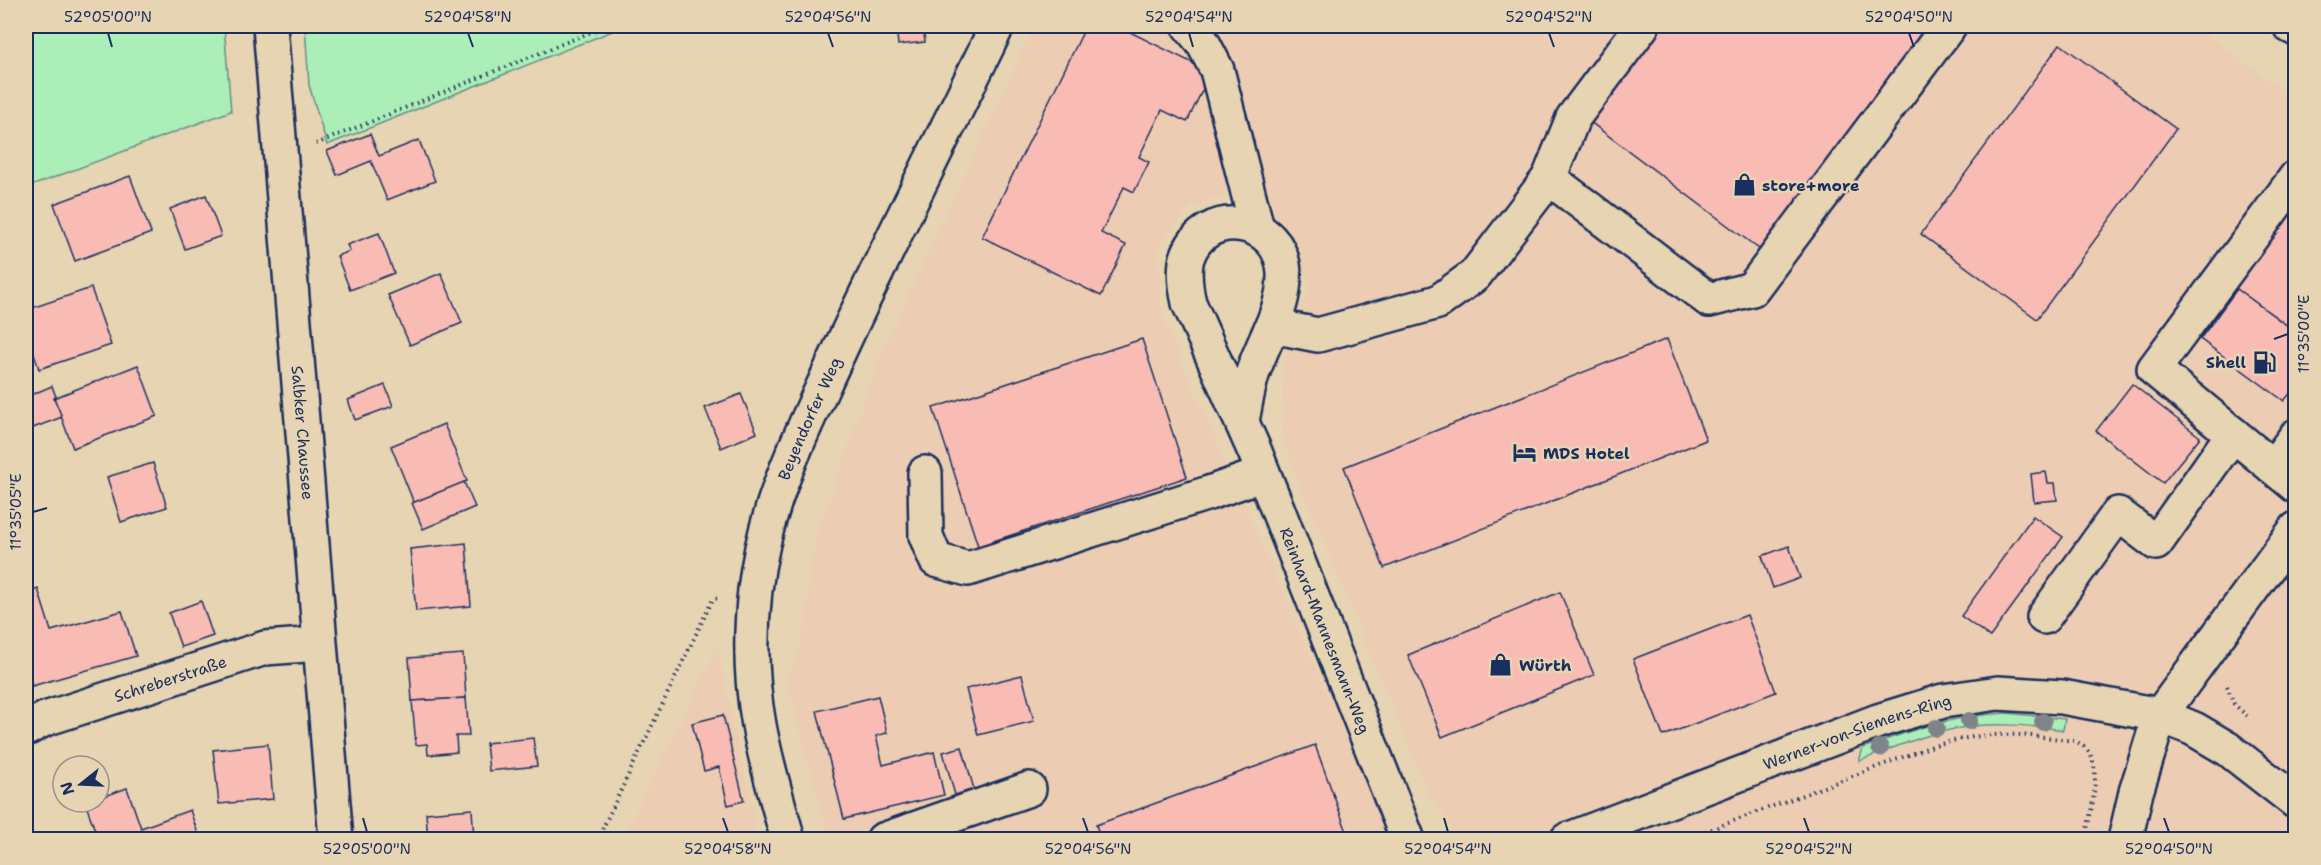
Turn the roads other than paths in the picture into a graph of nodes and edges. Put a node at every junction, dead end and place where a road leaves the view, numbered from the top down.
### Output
1 (270, 26) edge
2 (997, 26) edge
3 (1189, 26) edge
4 (1642, 26) edge
5 (1949, 26) edge
6 (2290, 26) edge
7 (2295, 29) edge
8 (2295, 177) edge
9 (1549, 178) junction
10 (1257, 228) junction
11 (1272, 326) junction
12 (1242, 422) junction
13 (2233, 434) junction
14 (2295, 436) edge
15 (925, 473) dead end
16 (1263, 474) junction
17 (2284, 476) edge
18 (2295, 529) edge
19 (2044, 617) dead end
20 (319, 644) junction
21 (2160, 715) junction
22 (26, 729) edge
23 (1029, 789) dead end
24 (2295, 802) edge
25 (336, 840) edge
26 (788, 840) edge
27 (883, 840) edge
28 (1408, 840) edge
29 (1567, 840) edge
30 (2125, 840) edge

1 - 20 main road, Salbker Chaussee
2 - 26 main road, Beyendorfer Weg
3 - 10 main road
4 - 9 main road
5 - 9 main road
6 - 7 main road
8 - 13 main road
9 - 11 main road
10 - 11 main road
10 - 12 main road, Reinhard-Mannesmann-Weg
11 - 12 main road
12 - 16 main road, Reinhard-Mannesmann-Weg
13 - 17 main road
13 - 19 main road
14 - 17 main road
15 - 16 main road
16 - 28 main road, Reinhard-Mannesmann-Weg
18 - 21 main road
20 - 22 main road, Schreberstraße
20 - 25 main road, Salbker Chaussee
21 - 24 main road, Werner-von-Siemens-Ring
21 - 29 main road, Werner-von-Siemens-Ring
21 - 30 main road
23 - 27 main road

